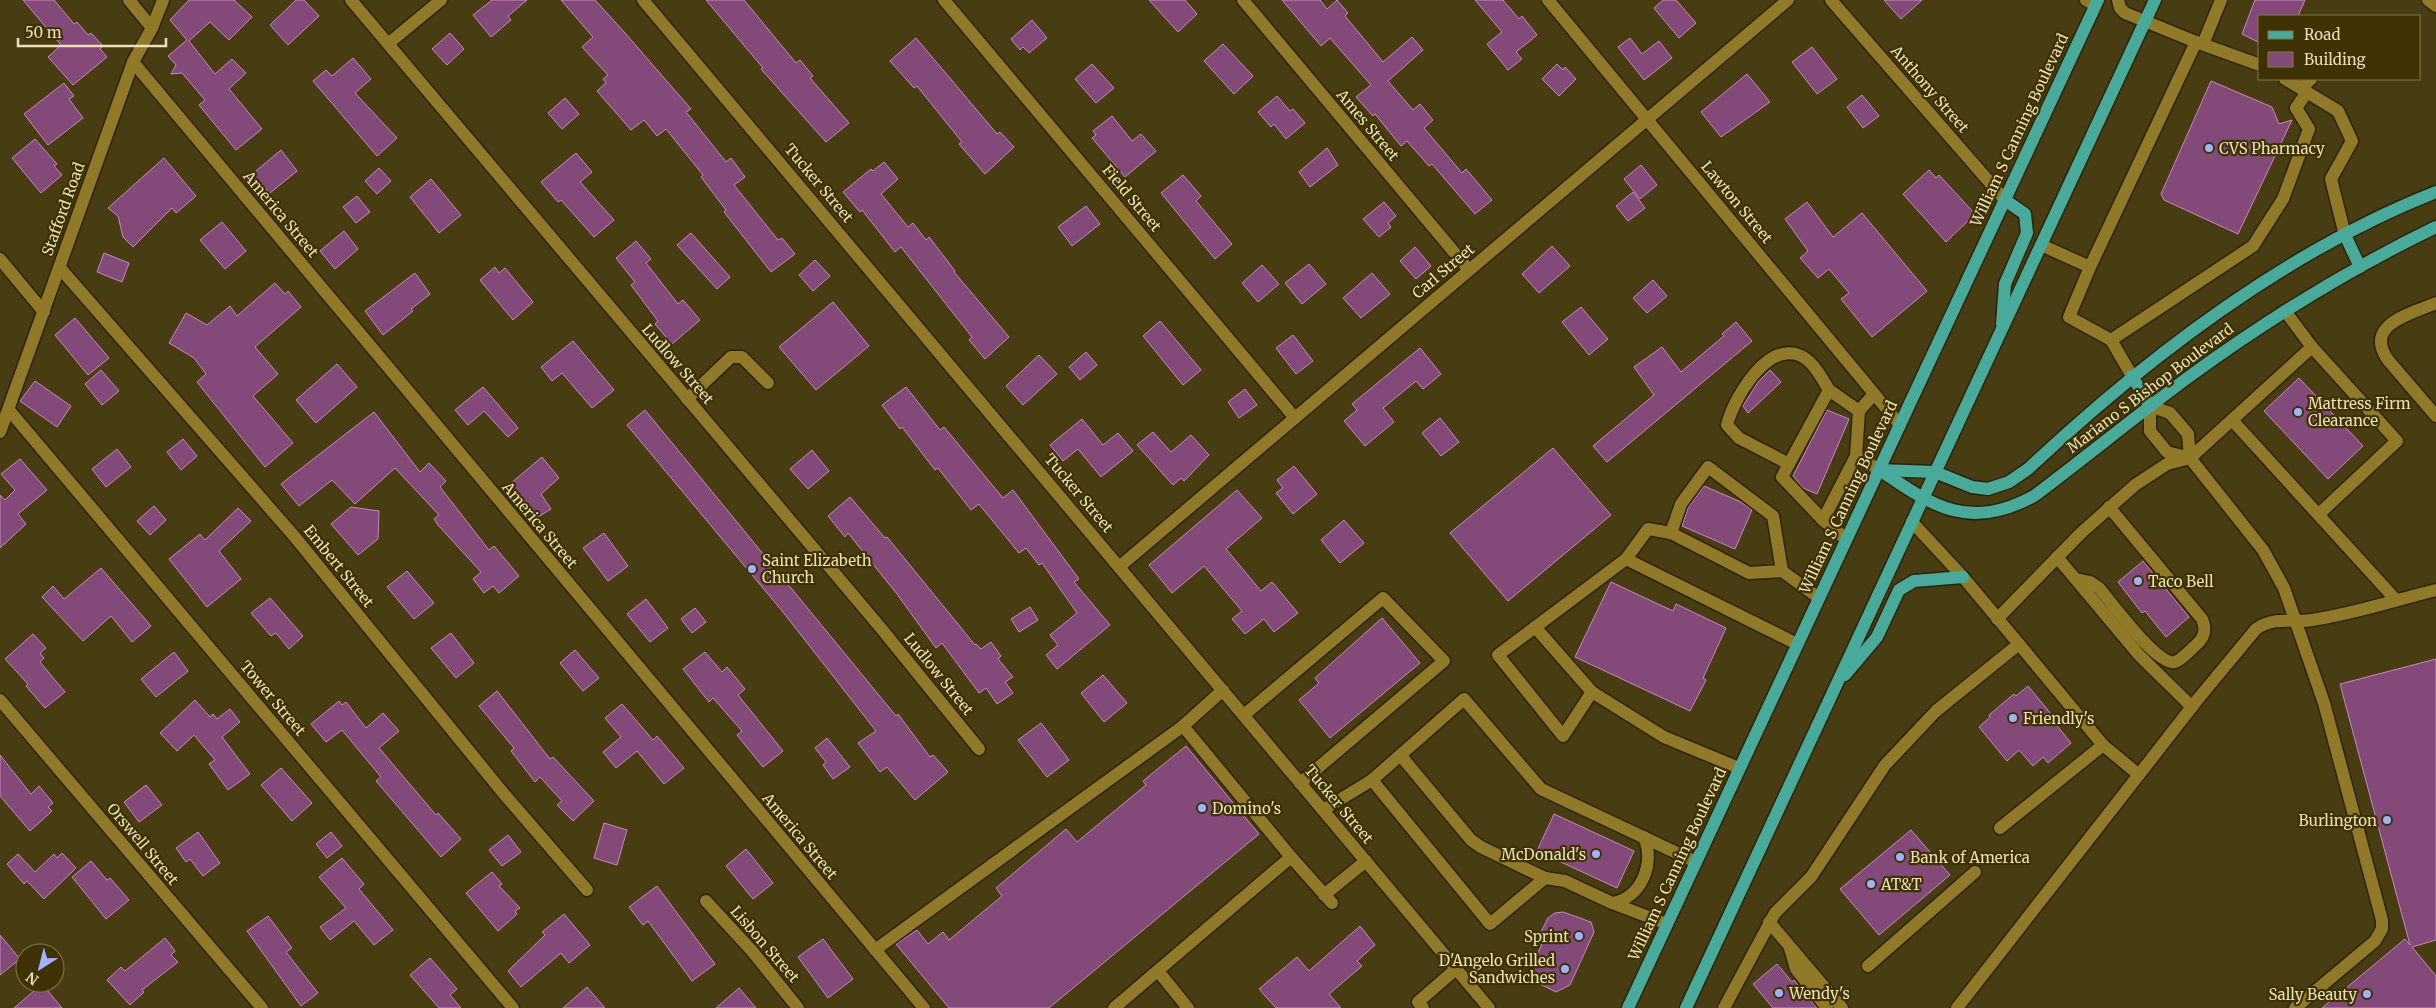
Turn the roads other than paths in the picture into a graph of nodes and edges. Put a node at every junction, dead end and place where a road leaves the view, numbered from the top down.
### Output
1 (129, 0) edge
2 (163, 0) edge
3 (351, 0) edge
4 (441, 0) edge
5 (643, 0) edge
6 (944, 0) edge
7 (1243, 0) edge
8 (1548, 0) edge
9 (1788, 0) edge
10 (1831, 0) edge
11 (2118, 0) edge
12 (2155, 0) edge
13 (2221, 0) edge
14 (2428, 0) edge
15 (2093, 2) edge
16 (2436, 6) edge
17 (2145, 22) junction
18 (152, 28) junction
19 (389, 43) junction
20 (2199, 43) junction
21 (133, 62) junction
22 (2258, 63) edge
23 (2287, 80) edge
24 (2310, 80) edge
25 (2304, 90) junction
26 (1648, 119) junction
27 (2436, 192) edge
28 (2005, 200) junction
29 (2436, 227) edge
30 (2345, 235) junction
31 (2042, 245) junction
32 (0, 259) edge
33 (2090, 267) junction
34 (2360, 267) junction
35 (60, 268) junction
36 (1469, 270) junction
37 (2436, 303) edge
38 (2285, 311) junction
39 (44, 312) junction
40 (2002, 331) junction
41 (2111, 340) junction
42 (2312, 347) junction
43 (2132, 376) junction
44 (768, 383) dead end
45 (1829, 390) junction
46 (1874, 394) junction
47 (687, 399) junction
48 (2150, 406) junction
49 (9, 410) junction
50 (1859, 411) junction
51 (2436, 416) edge
52 (1295, 418) junction
53 (2232, 420) junction
54 (1900, 425) junction
55 (0, 432) edge
56 (1856, 456) junction
57 (2190, 458) junction
58 (1789, 464) junction
59 (1880, 470) junction
60 (1935, 472) junction
61 (1922, 499) junction
62 (2109, 507) junction
63 (2319, 514) junction
64 (1823, 520) junction
65 (1912, 522) junction
66 (1672, 533) junction
67 (1846, 539) junction
68 (2057, 556) junction
69 (1626, 559) junction
70 (1119, 567) junction
71 (1782, 572) junction
72 (1964, 577) junction
73 (2076, 579) junction
74 (2436, 590) edge
75 (1819, 598) junction
76 (2396, 600) junction
77 (1997, 619) junction
78 (2297, 620) junction
79 (1535, 627) junction
80 (1797, 644) junction
81 (2020, 644) junction
82 (1834, 689) junction
83 (1223, 690) junction
84 (1592, 692) junction
85 (0, 700) edge
86 (2192, 707) junction
87 (1244, 716) junction
88 (1183, 726) junction
89 (2103, 745) junction
90 (980, 749) dead end
91 (1401, 756) junction
92 (1739, 768) junction
93 (2139, 775) junction
94 (1372, 780) junction
95 (1300, 783) junction
96 (1323, 810) junction
97 (2000, 828) dead end
98 (1644, 838) junction
99 (1291, 857) junction
100 (1366, 861) junction
101 (1696, 862) junction
102 (1975, 872) dead end
103 (1545, 878) junction
104 (587, 890) dead end
105 (706, 901) dead end
106 (1612, 903) junction
107 (1769, 922) junction
108 (1667, 924) junction
109 (1790, 945) junction
110 (875, 950) junction
111 (1868, 966) dead end
112 (1456, 969) junction
113 (1158, 971) junction
114 (1416, 1006) edge
115 (1726, 1007) edge
116 (262, 1008) edge
117 (513, 1008) edge
118 (798, 1008) edge
119 (924, 1008) edge
120 (1114, 1008) edge
121 (1188, 1008) edge
122 (1489, 1008) edge
123 (1628, 1008) edge
124 (1686, 1008) edge
125 (1827, 1008) edge
126 (1842, 1008) edge
127 (1957, 1008) edge
128 (2294, 1008) edge

1 - 18 street
2 - 18 street, Stafford Road
3 - 19 street, Ludlow Street
4 - 19 street
5 - 70 street, Tucker Street
6 - 52 street, Field Street
7 - 36 street, Ames Street
8 - 26 street, Lawton Street
9 - 26 street, Carl Street
10 - 28 street, Anthony Street
11 - 17 street
12 - 17 main road
13 - 20 street
14 - 16 street
15 - 28 main road, William S Canning Boulevard
17 - 20 street
17 - 31 main road
18 - 21 street, Stafford Road
19 - 47 street, Ludlow Street
20 - 22 street
20 - 33 street
21 - 35 street, Stafford Road
21 - 110 street, America Street
23 - 25 street
24 - 25 street
25 - 30 street
25 - 41 street
26 - 36 street, Carl Street
26 - 46 street, Lawton Street
27 - 30 main road, Mariano S Bishop Boulevard
28 - 40 main road
28 - 54 main road, William S Canning Boulevard
29 - 34 main road, Mariano S Bishop Boulevard
30 - 34 main road
30 - 43 main road, Mariano S Bishop Boulevard
31 - 33 street
31 - 40 main road
32 - 39 street
33 - 41 street
34 - 38 main road, Mariano S Bishop Boulevard
35 - 39 street, Stafford Road
35 - 104 street, Embert Street
36 - 52 street, Carl Street
37 - 51 street
38 - 42 street
38 - 48 main road, Mariano S Bishop Boulevard
39 - 49 street, Stafford Road
40 - 60 main road
41 - 43 street
42 - 53 street
42 - 63 street
43 - 48 main road
43 - 60 main road, Mariano S Bishop Boulevard
44 - 47 street
45 - 50 street
45 - 58 street
45 - 58 street
46 - 50 street
46 - 54 street, Lawton Street
47 - 90 street, Ludlow Street
48 - 57 street
48 - 57 street
48 - 61 main road, Mariano S Bishop Boulevard
49 - 55 street, Stafford Road
49 - 117 street, Tower Street
50 - 56 street
52 - 70 street, Carl Street
53 - 57 street
53 - 63 street
54 - 59 main road, William S Canning Boulevard
56 - 59 street
56 - 64 street
57 - 62 street
57 - 78 street
58 - 64 street
59 - 60 main road, Mariano S Bishop Boulevard
59 - 61 main road, Mariano S Bishop Boulevard
59 - 67 main road, William S Canning Boulevard
60 - 61 main road
61 - 65 main road
62 - 68 street
62 - 73 street
63 - 76 street
64 - 67 street
65 - 72 street
65 - 82 main road
66 - 69 street
66 - 71 street
66 - 71 street
67 - 75 main road, William S Canning Boulevard
68 - 73 street
68 - 77 street
69 - 79 street
69 - 80 street
70 - 83 street, Tucker Street
71 - 75 street
72 - 77 street
72 - 82 main road
73 - 86 street
74 - 76 street
75 - 80 main road, William S Canning Boulevard
76 - 78 street
77 - 81 street
78 - 86 street
78 - 128 street
79 - 84 street
79 - 84 street
80 - 92 main road, William S Canning Boulevard
81 - 89 street
81 - 107 street
82 - 124 main road
83 - 87 street, Tucker Street
83 - 88 street
84 - 92 street
85 - 116 street, Orswell Street
86 - 93 street
87 - 95 street, Tucker Street
87 - 95 street
88 - 99 street
88 - 110 street
89 - 93 street
89 - 97 street
91 - 94 street
91 - 98 street
91 - 103 street
92 - 101 main road, William S Canning Boulevard
93 - 127 street
94 - 96 street
94 - 103 street
95 - 96 street, Tucker Street
96 - 100 street, Tucker Street
98 - 101 street
98 - 106 street
99 - 100 street
99 - 113 street
100 - 112 street, Tucker Street
101 - 108 main road, William S Canning Boulevard
102 - 111 street
103 - 106 street
105 - 118 street, Lisbon Street
106 - 108 street
107 - 109 street
107 - 115 street
108 - 123 main road, William S Canning Boulevard
109 - 125 street
109 - 126 street
110 - 119 street, America Street
112 - 114 street
112 - 122 street, Tucker Street
113 - 120 street
113 - 121 street

